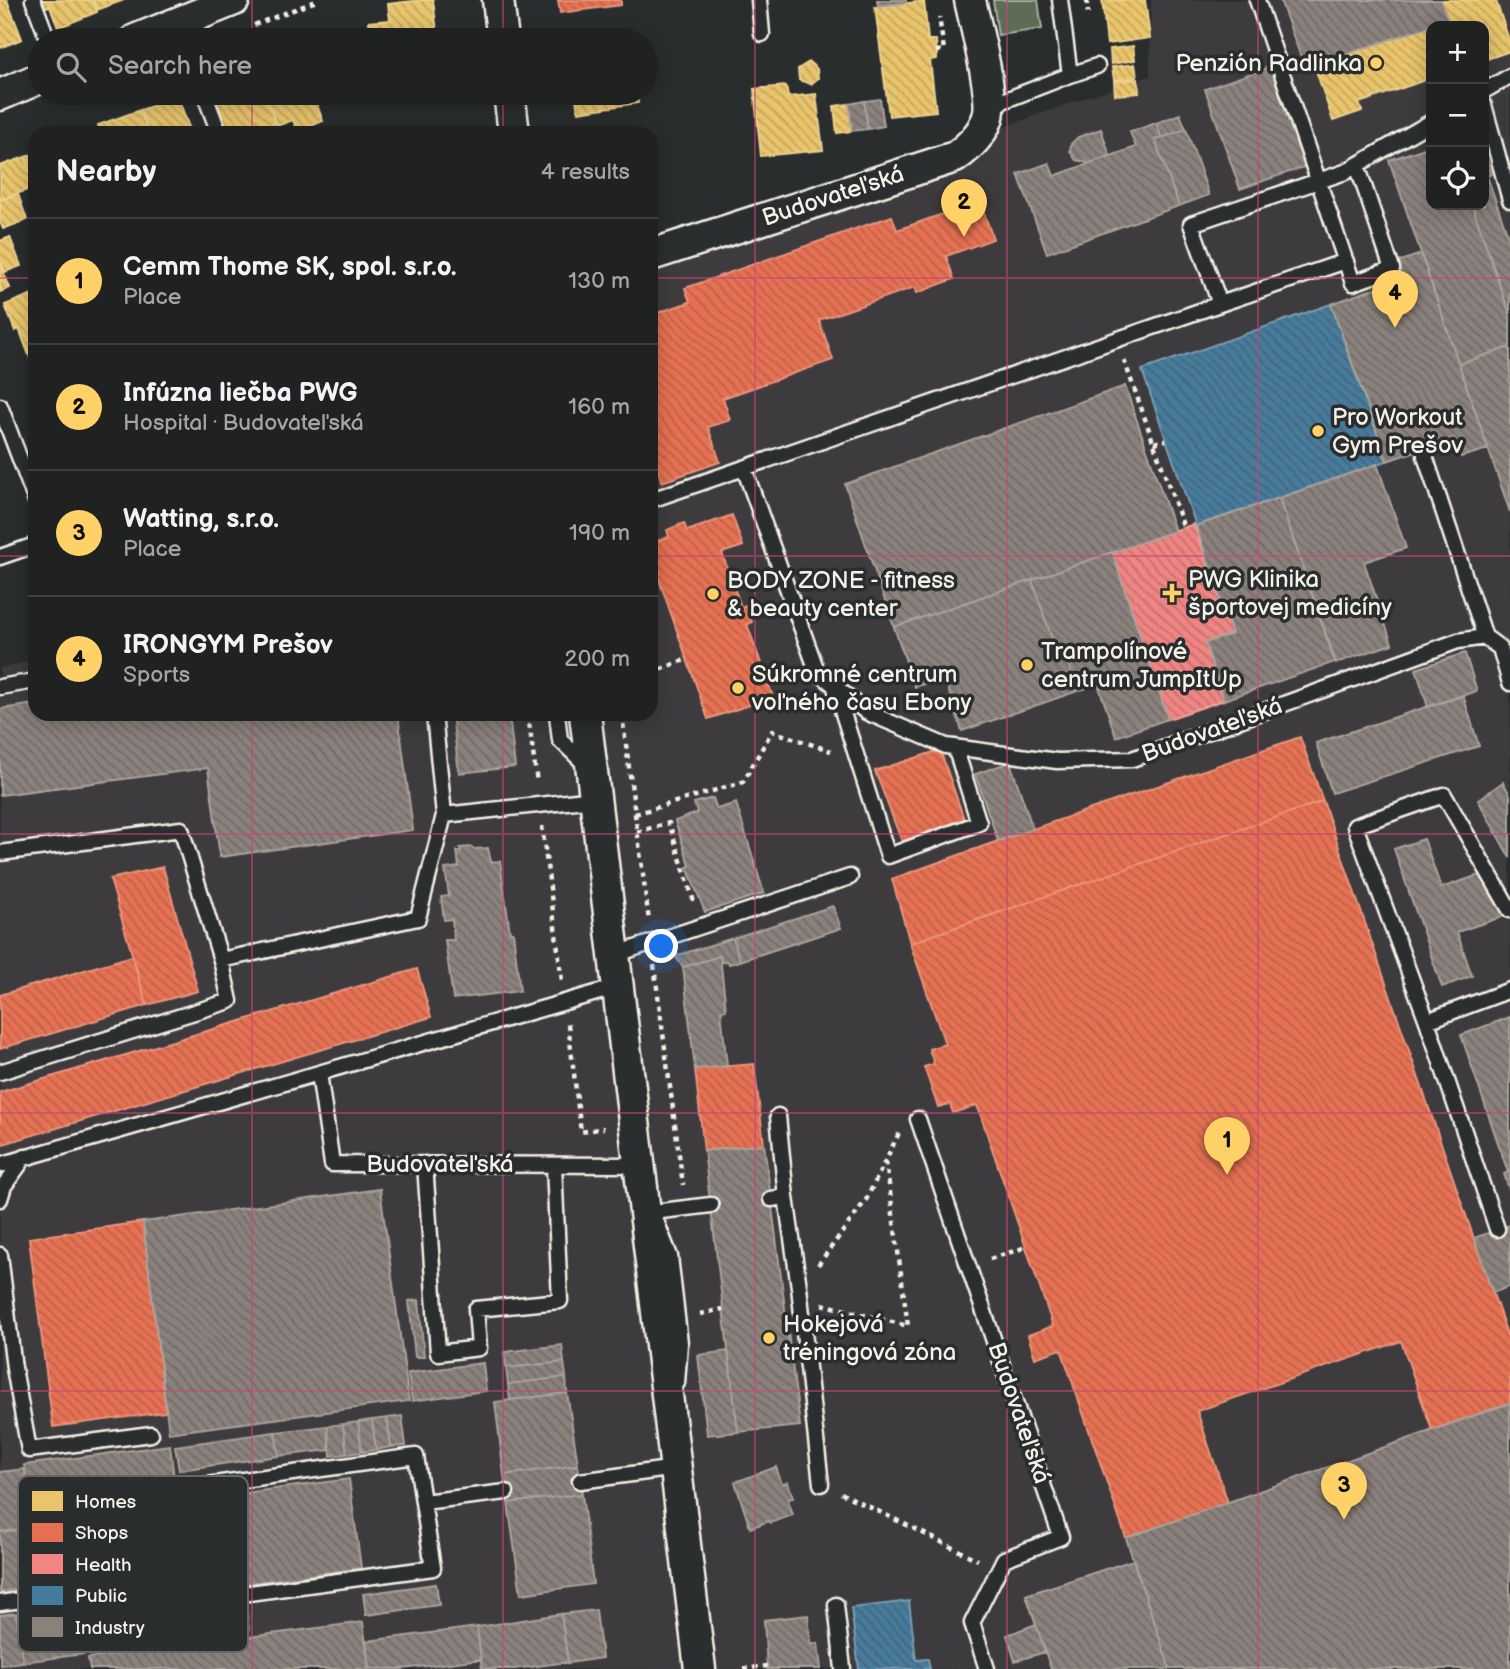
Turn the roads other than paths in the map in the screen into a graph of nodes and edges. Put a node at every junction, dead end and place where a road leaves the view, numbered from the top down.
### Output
1 (33, 0) edge
2 (234, 0) edge
3 (498, 0) edge
4 (759, 0) edge
5 (970, 0) edge
6 (1060, 0) edge
7 (1257, 0) edge
8 (44, 28) edge
9 (188, 28) edge
10 (502, 28) edge
11 (762, 34) dead end
12 (1097, 66) dead end
13 (1070, 75) junction
14 (1510, 76) edge
15 (28, 83) edge
16 (1489, 88) edge
17 (0, 94) edge
18 (208, 105) edge
19 (510, 105) edge
20 (990, 106) junction
21 (1489, 123) edge
22 (1426, 125) edge
23 (216, 126) edge
24 (513, 126) edge
25 (1357, 165) junction
26 (1319, 180) junction
27 (1510, 200) edge
28 (658, 253) edge
29 (1346, 261) junction
30 (1220, 304) junction
31 (0, 406) edge
32 (1425, 456) dead end
33 (744, 468) junction
34 (28, 480) edge
35 (658, 498) edge
36 (28, 547) edge
37 (0, 557) edge
38 (1485, 636) junction
39 (28, 682) edge
40 (1510, 683) edge
41 (835, 686) junction
42 (0, 687) edge
43 (435, 721) edge
44 (558, 721) edge
45 (585, 721) edge
46 (955, 747) junction
47 (593, 784) junction
48 (444, 815) junction
49 (0, 853) edge
50 (850, 877) dead end
51 (1510, 910) edge
52 (614, 955) junction
53 (220, 960) junction
54 (617, 987) junction
55 (1510, 990) edge
56 (1427, 1021) junction
57 (0, 1072) edge
58 (319, 1073) junction
59 (778, 1116) dead end
60 (918, 1119) dead end
61 (25, 1157) junction
62 (0, 1164) edge
63 (425, 1164) junction
64 (554, 1165) junction
65 (640, 1174) junction
66 (0, 1199) edge
67 (711, 1205) dead end
68 (649, 1212) junction
69 (1497, 1229) dead end
70 (0, 1255) edge
71 (151, 1434) dead end
72 (676, 1468) junction
73 (248, 1480) edge
74 (580, 1481) dead end
75 (821, 1484) road end
76 (506, 1492) dead end
77 (423, 1502) junction
78 (248, 1593) edge
79 (18, 1600) edge
80 (0, 1603) edge
81 (836, 1605) dead end
82 (700, 1669) edge
83 (843, 1669) edge
84 (987, 1669) edge

1 - 8 lane
2 - 9 street
3 - 10 street
4 - 11 lane
5 - 20 street
6 - 13 lane
7 - 26 lane
12 - 13 lane
13 - 20 lane
14 - 16 lane
15 - 17 street
18 - 23 lane
19 - 24 street
20 - 28 street, Budovateľská
21 - 27 lane
22 - 25 lane
25 - 26 lane
25 - 29 lane
26 - 29 lane
26 - 30 lane
29 - 30 lane
30 - 33 lane
31 - 34 lane
32 - 38 lane
33 - 35 lane
33 - 41 lane, Budovateľská
36 - 37 lane
38 - 40 lane
38 - 46 lane, Budovateľská
39 - 42 lane
41 - 46 lane, Budovateľská
41 - 46 lane
43 - 48 lane
44 - 47 lane
45 - 47 street
47 - 48 lane
47 - 52 street
48 - 53 lane
49 - 53 lane
50 - 52 lane
51 - 56 lane
52 - 54 street
53 - 57 lane
54 - 58 lane
54 - 65 street
55 - 56 lane
56 - 69 lane
58 - 61 lane
58 - 63 lane, Budovateľská
59 - 75 lane
60 - 84 lane, Budovateľská
61 - 62 lane
61 - 66 lane
63 - 64 lane, Budovateľská
63 - 64 lane
64 - 65 lane, Budovateľská
65 - 68 street
67 - 68 lane
68 - 72 street
70 - 71 lane
72 - 74 lane
72 - 82 street
73 - 77 lane
76 - 77 lane
77 - 78 lane
79 - 80 lane
81 - 83 lane

